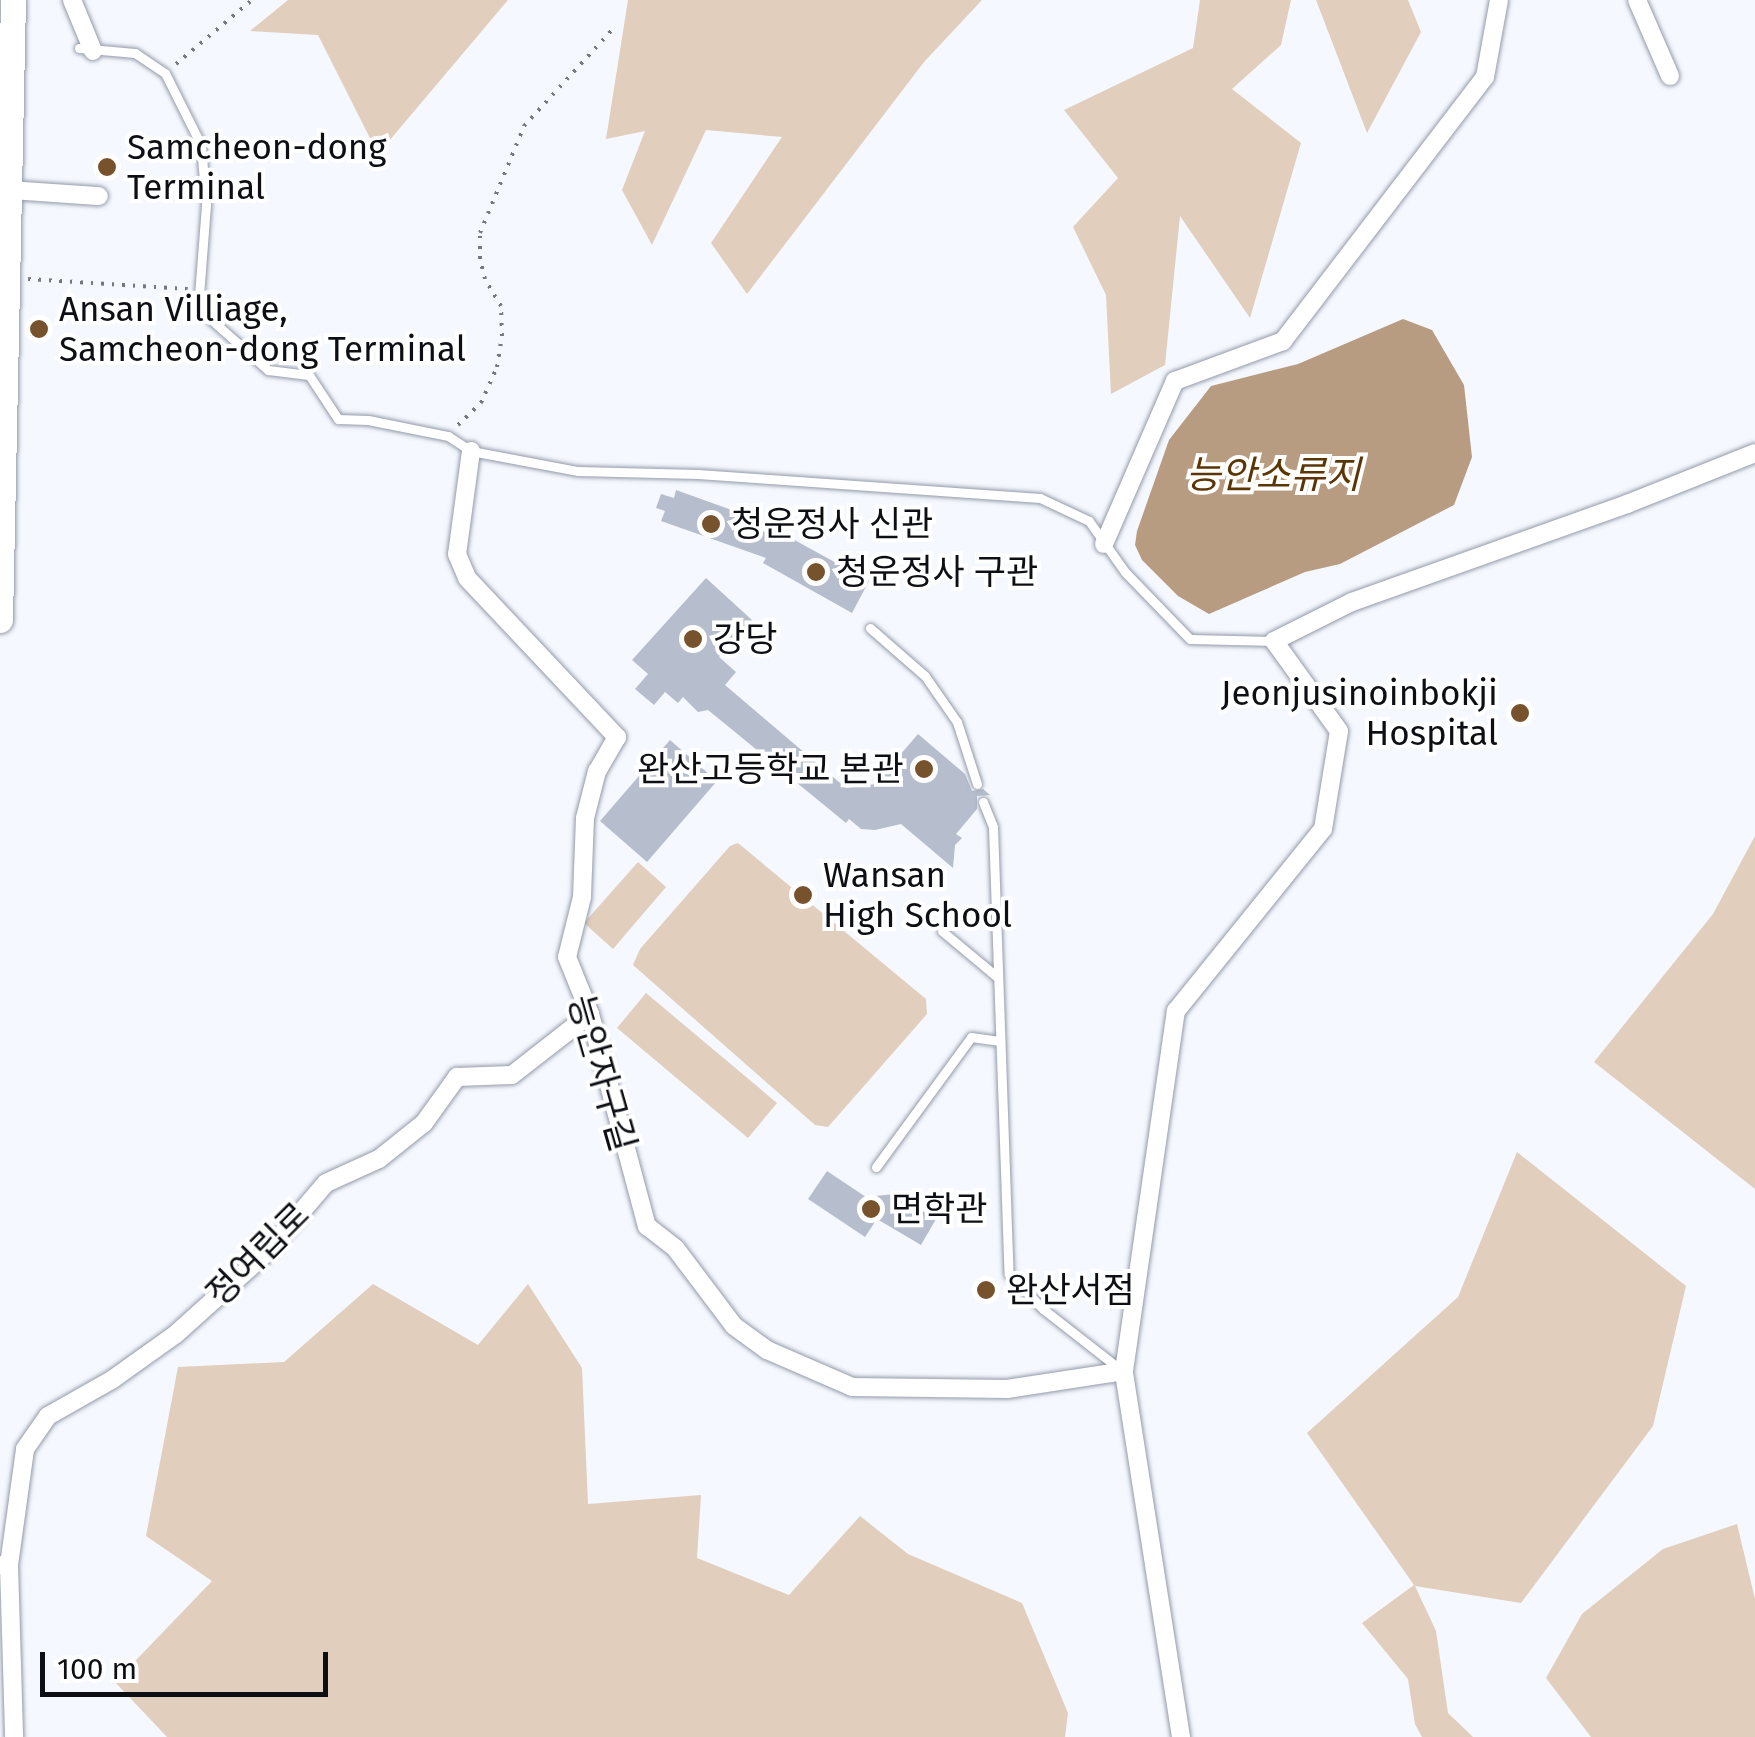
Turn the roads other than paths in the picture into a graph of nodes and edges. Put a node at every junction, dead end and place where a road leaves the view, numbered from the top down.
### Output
1 (12, 0) edge
2 (72, 0) edge
3 (1499, 0) edge
4 (1636, 0) edge
5 (86, 50) joint
6 (1670, 76) dead end
7 (10, 190) junction
8 (99, 196) dead end
9 (471, 451) junction
10 (1755, 453) edge
11 (1104, 544) junction
12 (0, 620) edge
13 (870, 628) dead end
14 (1274, 641) junction
15 (978, 784) dead end
16 (983, 802) dead end
17 (942, 931) dead end
18 (998, 976) junction
19 (590, 1014) junction
20 (1000, 1042) junction
21 (876, 1168) dead end
22 (1124, 1371) junction
23 (4, 1565) edge
24 (14, 1737) edge
25 (1181, 1737) edge

1 - 7 street
2 - 5 street
3 - 11 street
4 - 6 street
5 - 9 lane
7 - 8 street
7 - 12 street
9 - 11 lane
9 - 19 street, 능안자구길
10 - 14 street
11 - 14 lane
13 - 15 lane
14 - 22 street
16 - 18 lane
17 - 18 lane
18 - 20 lane
19 - 22 street, 능안자구길
19 - 23 street, 정여립로
20 - 21 lane
20 - 22 lane
22 - 25 street
23 - 24 street, 정여립로

